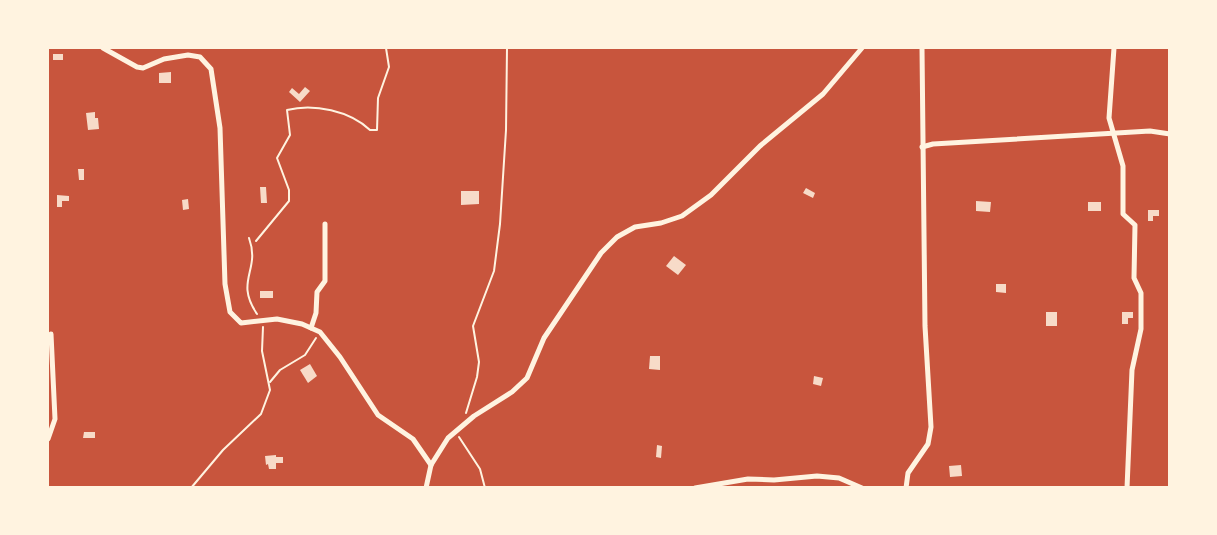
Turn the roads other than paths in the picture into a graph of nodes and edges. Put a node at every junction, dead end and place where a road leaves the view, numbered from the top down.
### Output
1 (103, 48) edge
2 (862, 48) edge
3 (922, 48) edge
4 (1114, 48) edge
5 (1113, 134) junction
6 (1170, 134) edge
7 (922, 147) junction
8 (325, 224) dead end
9 (311, 328) junction
10 (51, 334) dead end
11 (48, 439) edge
12 (431, 465) junction
13 (426, 488) edge
14 (695, 488) edge
15 (862, 488) edge
16 (906, 488) edge
17 (1126, 488) edge

1 - 9 street
2 - 12 street
3 - 7 street
4 - 5 street
5 - 6 street
5 - 7 street
5 - 17 street
7 - 16 street
8 - 9 street
9 - 12 street
10 - 11 street
12 - 13 street
14 - 15 street

